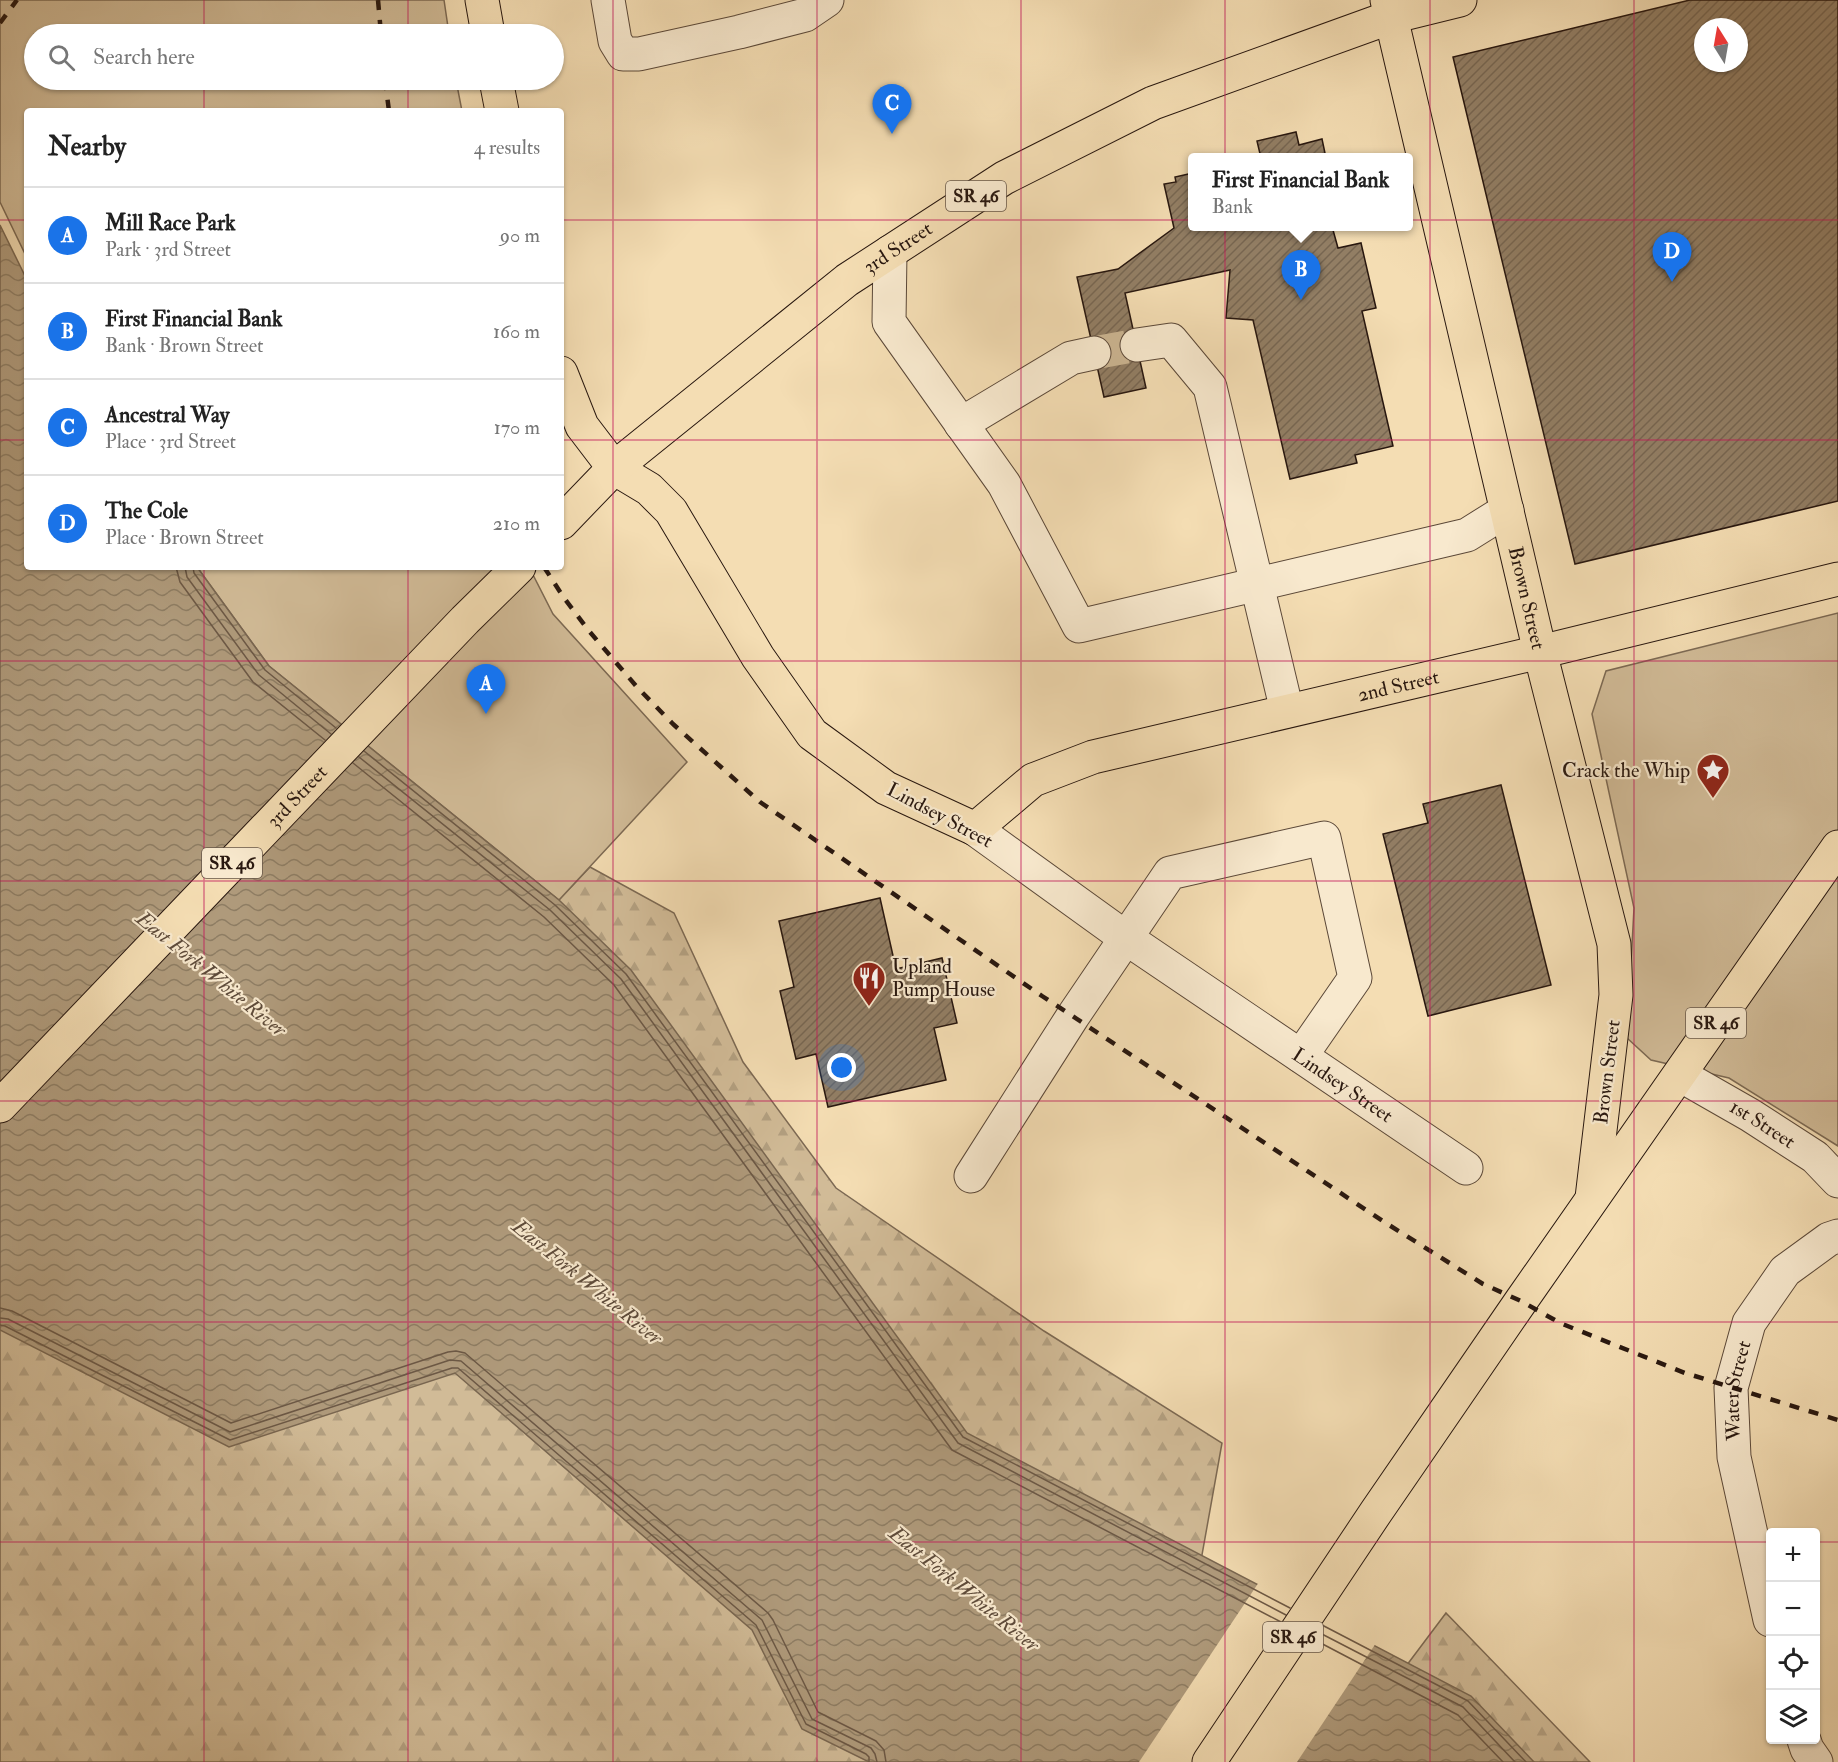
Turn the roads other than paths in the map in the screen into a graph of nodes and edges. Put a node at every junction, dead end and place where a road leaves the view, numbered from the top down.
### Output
1 (482, 0) edge
2 (608, 0) edge
3 (827, 0) edge
4 (1460, 0) edge
5 (1389, 9) edge
6 (486, 24) edge
7 (498, 90) edge
8 (501, 108) edge
9 (891, 252) junction
10 (1137, 345) tunnel mouth
11 (1094, 353) tunnel mouth
12 (564, 381) edge
13 (961, 424) junction
14 (614, 468) junction
15 (1507, 510) junction
16 (564, 520) edge
17 (515, 570) edge
18 (1838, 579) edge
19 (1258, 585) junction
20 (1540, 652) junction
21 (1287, 711) junction
22 (975, 829) junction
23 (1838, 847) edge
24 (1126, 938) junction
25 (1301, 1056) junction
26 (1680, 1075) junction
27 (0, 1106) edge
28 (1466, 1168) dead end
29 (971, 1176) dead end
30 (1838, 1181) edge
31 (1592, 1198) junction
32 (1838, 1236) edge
33 (1766, 1602) edge
34 (1805, 1744) edge
35 (1209, 1762) edge
36 (1816, 1762) edge

1 - 6 main road
2 - 3 street
4 - 5 main road, 3rd Street / SR 46
5 - 9 main road, 3rd Street / SR 46
5 - 15 main road, Brown Street
7 - 8 main road
9 - 13 street
9 - 14 main road, 3rd Street / SR 46
10 - 19 street
11 - 13 street
12 - 14 main road, Lindsey Street
13 - 19 street
14 - 16 main road, 3rd Street / SR 46
14 - 22 main road, Lindsey Street
15 - 19 street
15 - 20 main road, Brown Street
17 - 27 main road, 3rd Street / SR 46
18 - 20 main road, 2nd Street
19 - 21 street
20 - 21 main road, 2nd Street
20 - 31 main road, Brown Street
21 - 22 main road, 2nd Street
22 - 24 street, Lindsey Street
23 - 26 main road, SR 46
24 - 25 street, Lindsey Street
24 - 25 street
24 - 29 street
25 - 28 street, Lindsey Street
26 - 30 street, 1st Street
26 - 31 main road, SR 46
31 - 35 main road, SR 46
32 - 33 street, Water Street
34 - 36 street

